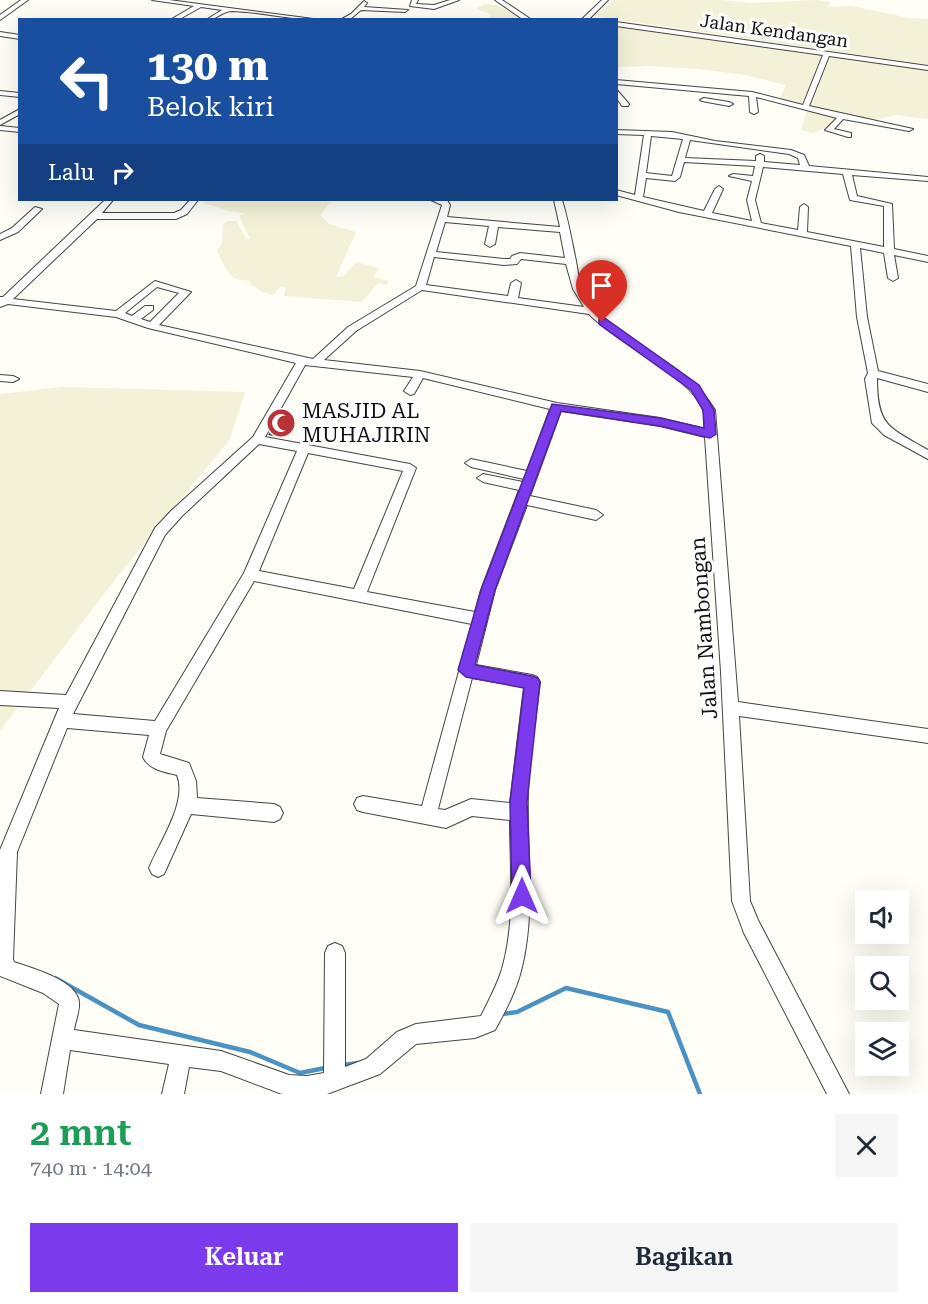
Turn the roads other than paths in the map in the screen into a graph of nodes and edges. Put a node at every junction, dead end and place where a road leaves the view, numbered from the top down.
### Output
1 (25, 0) edge
2 (155, 0) edge
3 (415, 0) edge
4 (456, 0) edge
5 (498, 0) edge
6 (606, 0) edge
7 (748, 0) edge
8 (764, 0) edge
9 (233, 1) edge
10 (362, 4) edge
11 (200, 6) junction
12 (385, 6) dead end
13 (226, 8) junction
14 (0, 10) edge
15 (244, 10) junction
16 (405, 10) dead end
17 (9, 11) junction
18 (0, 18) edge
19 (177, 18) edge
20 (212, 18) edge
21 (233, 18) joint
22 (300, 18) edge
23 (346, 18) edge
24 (526, 18) edge
25 (586, 18) edge
26 (618, 24) edge
27 (0, 34) edge
28 (18, 37) edge
29 (827, 54) junction
30 (928, 68) edge
31 (618, 82) edge
32 (707, 90) junction
33 (0, 93) edge
34 (18, 94) edge
35 (618, 94) edge
36 (752, 94) junction
37 (626, 104) dead end
38 (729, 104) dead end
39 (806, 106) junction
40 (18, 112) edge
41 (754, 112) dead end
42 (842, 116) junction
43 (9, 117) junction
44 (18, 118) edge
45 (0, 123) edge
46 (0, 128) edge
47 (909, 129) dead end
48 (18, 130) edge
49 (618, 132) edge
50 (648, 132) junction
51 (848, 135) dead end
52 (687, 138) junction
53 (759, 148) junction
54 (682, 160) junction
55 (760, 164) junction
56 (805, 167) junction
57 (847, 172) junction
58 (642, 175) junction
59 (733, 176) dead end
60 (905, 177) junction
61 (755, 179) junction
62 (928, 179) edge
63 (719, 189) dead end
64 (909, 189) dead end
65 (618, 193) edge
66 (639, 198) junction
67 (108, 201) edge
68 (193, 201) edge
69 (438, 201) edge
70 (558, 201) edge
71 (804, 207) dead end
72 (38, 209) dead end
73 (707, 214) junction
74 (95, 216) junction
75 (441, 219) junction
76 (494, 225) junction
77 (757, 225) junction
78 (565, 231) junction
79 (802, 235) junction
80 (0, 237) edge
81 (490, 244) dead end
82 (855, 245) junction
83 (890, 251) junction
84 (430, 254) junction
85 (928, 259) edge
86 (572, 262) junction
87 (893, 278) dead end
88 (516, 283) dead end
89 (420, 286) junction
90 (512, 301) junction
91 (2, 302) edge
92 (149, 308) dead end
93 (592, 311) junction
94 (118, 314) junction
95 (134, 319) junction
96 (152, 326) junction
97 (309, 362) junction
98 (873, 373) junction
99 (420, 374) junction
100 (0, 378) edge
101 (13, 379) dead end
102 (928, 388) edge
103 (410, 391) dead end
104 (556, 407) junction
105 (710, 434) junction
106 (257, 440) junction
107 (304, 448) junction
108 (928, 455) edge
109 (471, 463) dead end
110 (483, 478) dead end
111 (526, 488) junction
112 (596, 515) dead end
113 (250, 575) junction
114 (359, 595) junction
115 (479, 619) junction
116 (466, 670) junction
117 (0, 698) edge
118 (70, 702) junction
119 (731, 708) junction
120 (63, 720) junction
121 (159, 729) junction
122 (928, 736) edge
123 (188, 802) junction
124 (363, 804) dead end
125 (519, 812) junction
126 (274, 813) dead end
127 (428, 816) junction
128 (158, 868) dead end
129 (335, 953) dead end
130 (63, 1039) junction
131 (180, 1056) junction
132 (334, 1082) junction
133 (52, 1094) edge
134 (173, 1094) edge
135 (838, 1094) edge

1 - 17 street
2 - 11 street
3 - 4 street
5 - 24 street
6 - 25 street
7 - 8 street
9 - 13 street
10 - 12 street
10 - 16 street
10 - 23 street
11 - 13 street
11 - 19 street
13 - 15 street
13 - 20 street
14 - 17 street
15 - 21 street
15 - 22 street
17 - 18 street
20 - 21 street
26 - 29 street, Jalan Kendangan
27 - 28 street
29 - 30 street, Jalan Kendangan
29 - 39 street
31 - 32 street
32 - 36 street
32 - 38 street
33 - 34 street
35 - 37 street
36 - 39 street
36 - 41 street
39 - 42 street
40 - 43 street
42 - 47 street
42 - 51 street
43 - 44 street
43 - 45 street
46 - 48 street
49 - 50 street
50 - 52 street
50 - 58 street
52 - 53 street
52 - 54 street
53 - 55 street
53 - 56 street
54 - 55 street
54 - 58 street
55 - 56 street
55 - 61 street
56 - 57 street
57 - 60 street
57 - 83 street
58 - 66 street
59 - 61 street
60 - 62 street
60 - 64 street
61 - 77 street
63 - 73 street
65 - 66 street
66 - 73 street
67 - 74 street
68 - 74 street
69 - 75 street
70 - 78 street, Jalan Nambongan
71 - 79 street
72 - 80 street
73 - 77 street
74 - 91 street
75 - 76 street
75 - 84 street
76 - 78 street
76 - 81 street
77 - 79 street
78 - 86 street, Jalan Nambongan
79 - 82 street
82 - 83 street
82 - 98 street
83 - 85 street
83 - 87 street
84 - 86 street
84 - 89 street
86 - 93 street, Jalan Nambongan
88 - 90 street
89 - 90 street
89 - 97 street
90 - 93 street
91 - 94 street
92 - 95 street
93 - 105 street, Jalan Nambongan
94 - 95 street
94 - 96 street
95 - 96 street
96 - 97 street
97 - 99 street
97 - 106 street
98 - 102 street
98 - 108 street
99 - 103 street
99 - 104 street
100 - 101 street
104 - 105 street
104 - 111 street
105 - 119 street, Jalan Nambongan
106 - 107 street
106 - 118 street
107 - 113 street
107 - 114 street
109 - 111 street
110 - 111 street
111 - 112 street
111 - 115 street
113 - 114 street
113 - 121 street
114 - 115 street
115 - 116 street
116 - 125 street
116 - 127 street
117 - 118 street
118 - 120 street
119 - 122 street
119 - 135 street, Jalan Nambongan
120 - 121 street
120 - 130 street
121 - 123 street
123 - 126 street
123 - 128 street
124 - 127 street
125 - 127 street
125 - 132 street
129 - 132 street
130 - 131 street
130 - 133 street
131 - 132 street
131 - 134 street

